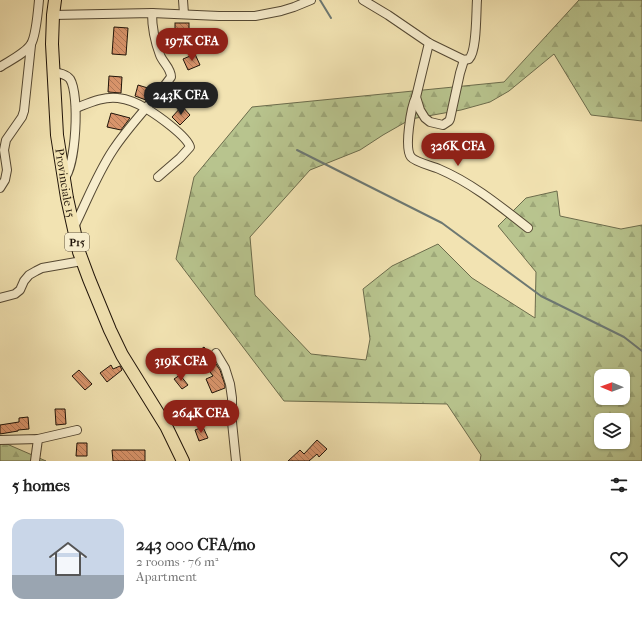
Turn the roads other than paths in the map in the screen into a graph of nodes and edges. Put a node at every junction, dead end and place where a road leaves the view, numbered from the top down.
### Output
1 (39, 0) edge
2 (55, 0) edge
3 (183, 0) edge
4 (311, 0) edge
5 (362, 0) edge
6 (477, 0) edge
7 (152, 13) junction
8 (184, 14) junction
9 (53, 15) junction
10 (429, 43) junction
11 (31, 45) junction
12 (464, 60) junction
13 (0, 66) edge
14 (53, 72) junction
15 (416, 97) junction
16 (76, 108) junction
17 (146, 108) junction
18 (158, 177) dead end
19 (64, 180) junction
20 (0, 188) edge
21 (74, 227) junction
22 (528, 228) dead end
23 (82, 261) junction
24 (0, 298) edge
25 (216, 353) dead end
26 (77, 430) dead end
27 (38, 439) junction
28 (0, 440) edge
29 (35, 461) edge
30 (183, 461) edge
31 (236, 461) edge

1 - 11 street
2 - 9 main road, Provinciale 15 / P15
3 - 8 street
4 - 8 street
5 - 10 street
6 - 12 street
7 - 8 street
7 - 9 street
7 - 17 street
9 - 14 main road, Provinciale 15 / P15
10 - 12 street
10 - 15 street
11 - 13 street
11 - 20 street
12 - 15 street
14 - 16 street
14 - 19 main road, Provinciale 15 / P15
15 - 22 street
16 - 17 street
16 - 19 street
17 - 18 street
17 - 21 street
19 - 21 main road, Provinciale 15 / P15
21 - 23 main road, Provinciale 15 / P15
23 - 24 street
23 - 30 main road, Provinciale 15 / P15
25 - 31 street
26 - 27 street
27 - 28 street
27 - 29 street

